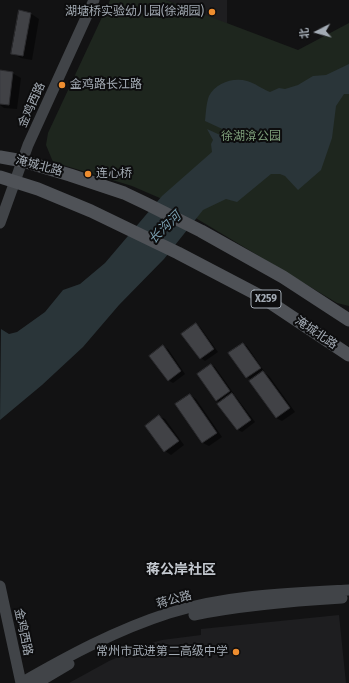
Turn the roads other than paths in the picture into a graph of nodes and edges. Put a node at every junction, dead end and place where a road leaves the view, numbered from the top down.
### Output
1 (86, 0) edge
2 (94, 0) edge
3 (0, 157) edge
4 (19, 161) junction
5 (7, 180) edge
6 (0, 201) edge
7 (0, 223) edge
8 (349, 320) edge
9 (343, 345) edge
10 (349, 355) edge
11 (0, 586) edge
12 (349, 590) edge
13 (349, 597) edge
14 (0, 615) edge
15 (14, 683) edge
16 (21, 683) edge
17 (37, 683) edge

1 - 4 street, 金鸡西路
2 - 4 street, 金鸡西路
3 - 4 main road, 淹城北路 / X259
4 - 5 street, 金鸡西路
4 - 8 main road, 淹城北路 / X259
5 - 6 street, 金鸡西路
5 - 7 street, 金鸡西路
5 - 9 main road, 淹城北路 / X259
9 - 10 main road, 淹城北路 / X259
11 - 16 street, 金鸡西路
12 - 16 street, 蒋公路
13 - 17 street, 蒋公路
14 - 15 street, 金鸡西路

